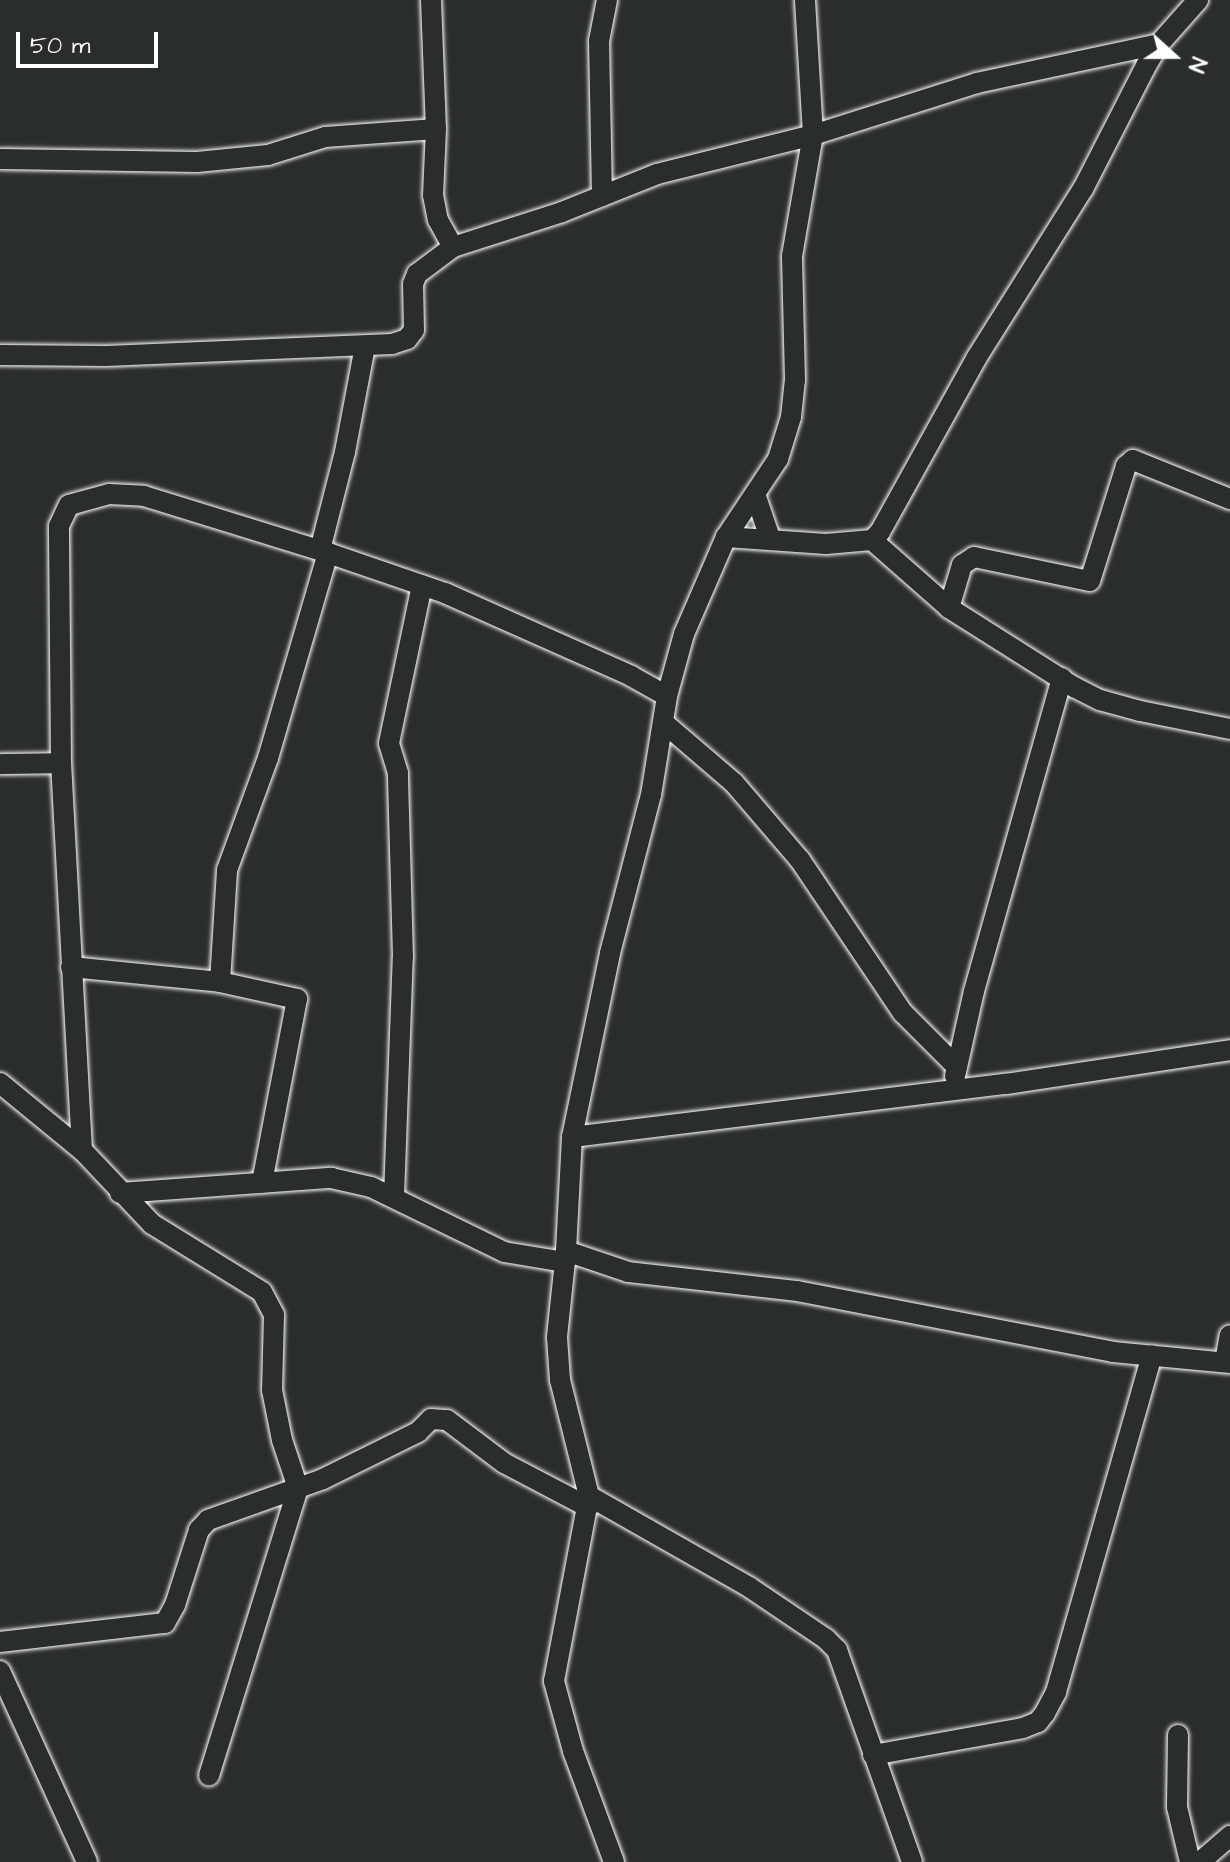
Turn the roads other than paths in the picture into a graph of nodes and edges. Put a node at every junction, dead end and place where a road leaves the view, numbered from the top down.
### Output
1 (431, 0) edge
2 (607, 0) edge
3 (805, 0) edge
4 (1198, 0) edge
5 (1159, 44) junction
6 (436, 129) junction
7 (813, 135) junction
8 (0, 159) edge
9 (602, 196) junction
10 (453, 247) junction
11 (365, 346) junction
12 (0, 355) edge
13 (755, 494) junction
14 (1230, 499) edge
15 (726, 537) junction
16 (770, 538) junction
17 (872, 540) junction
18 (324, 552) junction
19 (422, 585) junction
20 (949, 608) junction
21 (1062, 678) junction
22 (667, 696) junction
23 (664, 723) junction
24 (1230, 729) edge
25 (61, 763) junction
26 (0, 764) edge
27 (71, 967) junction
28 (220, 982) junction
29 (1230, 1050) edge
30 (957, 1067) junction
31 (0, 1083) edge
32 (951, 1091) junction
33 (572, 1137) junction
34 (82, 1150) junction
35 (262, 1183) junction
36 (120, 1193) junction
37 (394, 1197) junction
38 (566, 1256) junction
39 (1230, 1335) edge
40 (1152, 1355) junction
41 (1228, 1362) edge
42 (298, 1488) junction
43 (588, 1501) junction
44 (0, 1642) edge
45 (2, 1679) edge
46 (1178, 1735) dead end
47 (873, 1755) junction
48 (209, 1776) dead end
49 (1230, 1836) edge
50 (910, 1861) edge
51 (87, 1862) edge
52 (614, 1862) edge
53 (1196, 1862) edge

1 - 6 street
2 - 9 street
3 - 7 street
4 - 5 street
5 - 7 street
5 - 17 street
6 - 8 street
6 - 10 street
7 - 9 street
7 - 13 street
9 - 10 street
10 - 11 street
11 - 12 street
11 - 18 street
13 - 15 street
13 - 16 street
14 - 20 street
15 - 16 street
15 - 22 street
16 - 17 street
17 - 20 street
18 - 19 street
18 - 25 street
18 - 28 street
19 - 22 street
19 - 37 street
20 - 21 street
21 - 24 street
21 - 30 street
22 - 23 street
23 - 30 street
23 - 33 street
25 - 26 street
25 - 27 street
27 - 28 street
27 - 34 street
28 - 35 street
29 - 32 street
30 - 32 street
31 - 34 street
32 - 33 street
33 - 38 street
34 - 36 street
35 - 36 street
35 - 37 street
36 - 42 street
37 - 38 street
38 - 40 street
38 - 43 street
39 - 41 street
40 - 41 street
40 - 47 street
42 - 43 street
42 - 44 street
42 - 48 street
43 - 47 street
43 - 52 street
45 - 51 street
46 - 53 street
47 - 50 street
49 - 53 street

